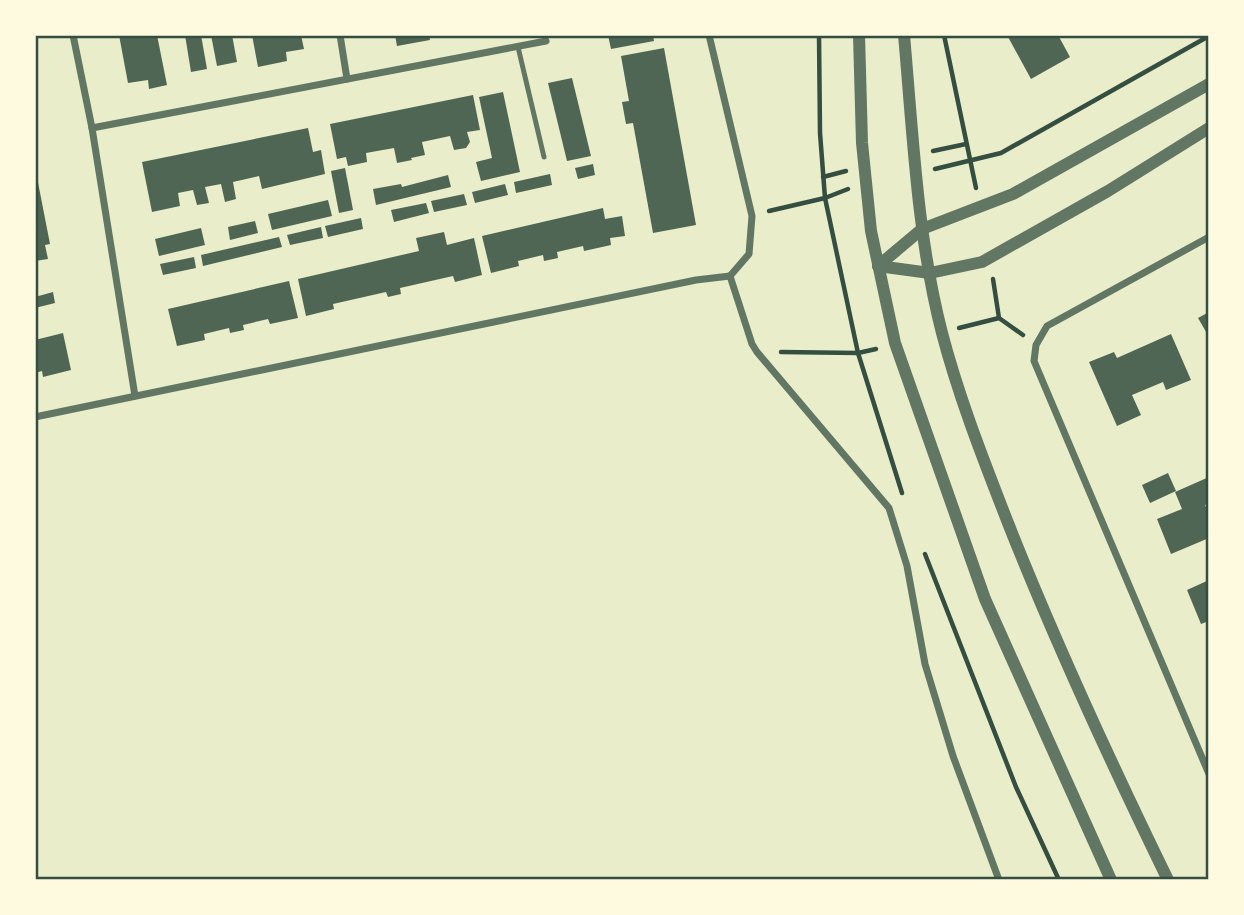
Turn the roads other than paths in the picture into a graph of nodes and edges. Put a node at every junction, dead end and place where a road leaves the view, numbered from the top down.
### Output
1 (73, 35) edge
2 (340, 35) edge
3 (709, 35) edge
4 (859, 35) edge
5 (904, 35) edge
6 (546, 38) edge
7 (518, 47) junction
8 (347, 79) junction
9 (1209, 84) edge
10 (92, 128) junction
11 (1209, 128) edge
12 (544, 157) dead end
13 (922, 229) junction
14 (1209, 237) edge
15 (878, 267) junction
16 (930, 273) junction
17 (730, 276) junction
18 (135, 396) junction
19 (35, 417) edge
20 (1209, 774) edge
21 (999, 880) edge
22 (1111, 880) edge
23 (1168, 880) edge

1 - 10 street
2 - 8 street
3 - 17 street
4 - 15 street
5 - 13 street
6 - 7 street
7 - 8 street
7 - 12 lane
8 - 10 street
9 - 13 street
10 - 18 street
11 - 16 street
13 - 15 street
13 - 16 street
14 - 20 street
15 - 16 street
15 - 22 street
16 - 23 street
17 - 18 street
17 - 21 street
18 - 19 street

